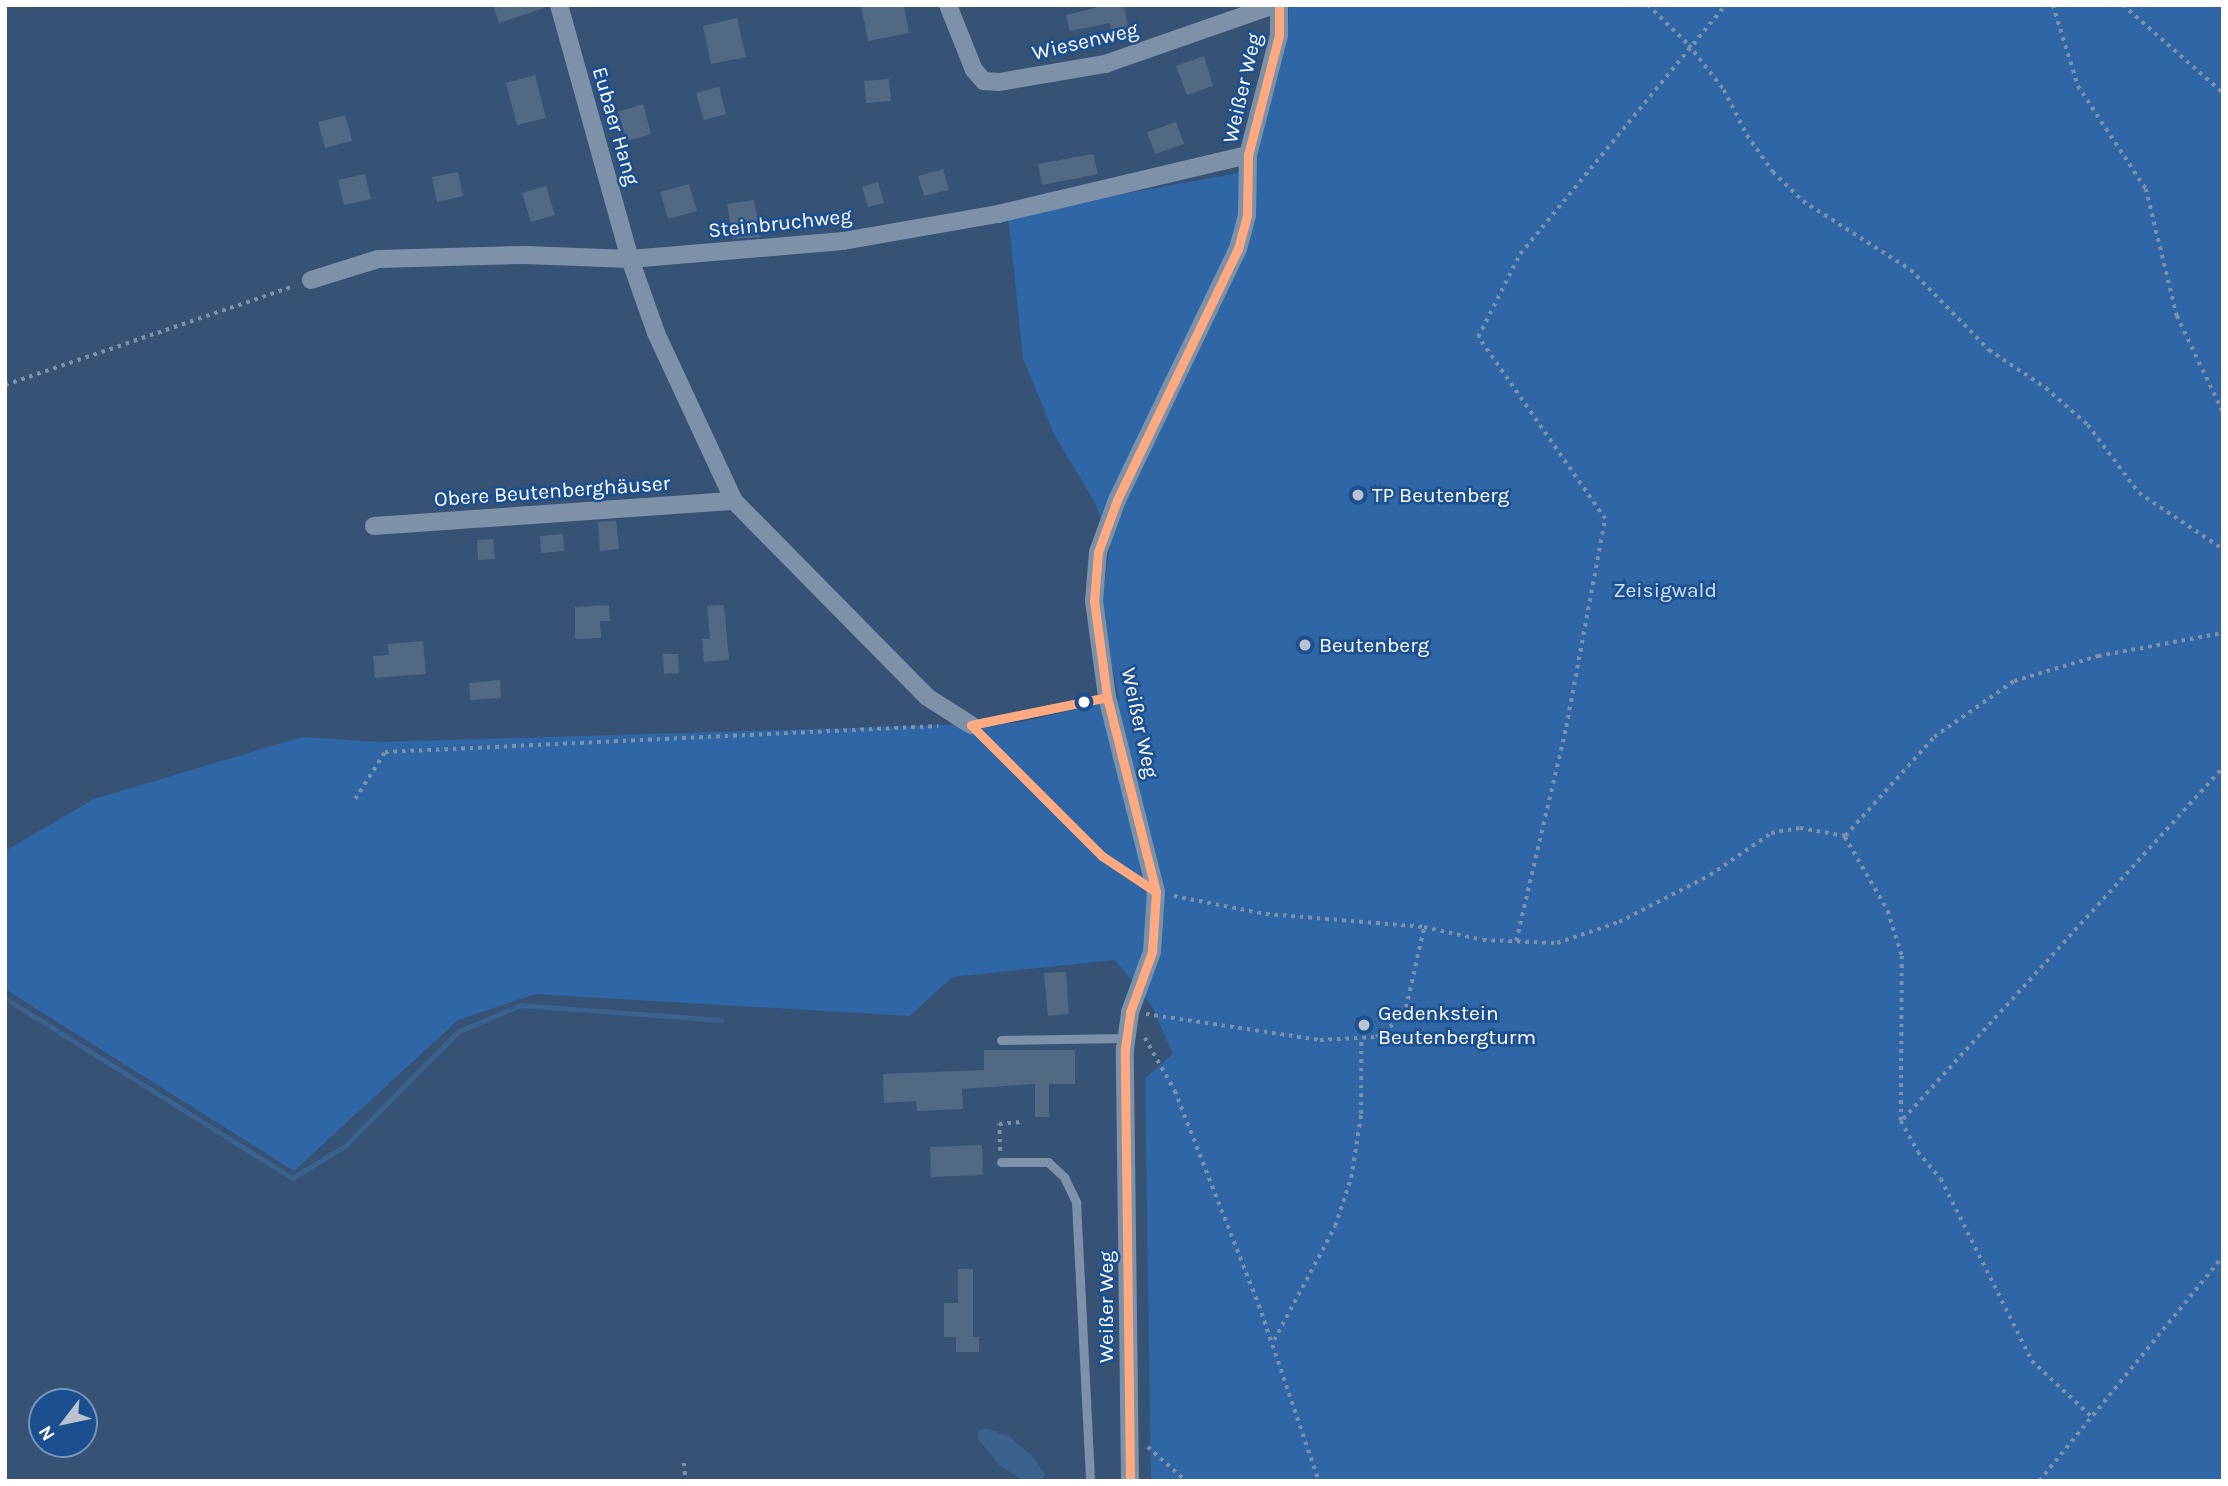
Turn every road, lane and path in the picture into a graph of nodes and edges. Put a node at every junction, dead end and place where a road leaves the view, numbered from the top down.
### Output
1 (559, 5) edge
2 (947, 5) edge
3 (1277, 5) edge
4 (1648, 5) edge
5 (1725, 5) edge
6 (2053, 5) edge
7 (2123, 5) edge
8 (1689, 45) junction
9 (2223, 93) edge
10 (1248, 155) junction
11 (630, 259) junction
12 (311, 280) joint
13 (5, 385) edge
14 (2223, 412) edge
15 (734, 501) junction
16 (374, 526) dead end
17 (2223, 549) edge
18 (2223, 633) edge
19 (1107, 697) junction
20 (971, 725) junction
21 (2223, 767) edge
22 (355, 799) dead end
23 (1844, 836) junction
24 (1156, 892) junction
25 (1424, 927) junction
26 (1516, 941) junction
27 (1130, 1012) junction
28 (1126, 1038) junction
29 (1361, 1039) junction
30 (1001, 1040) dead end
31 (1901, 1121) junction
32 (1023, 1122) dead end
33 (1000, 1139) dead end
34 (1001, 1162) dead end
35 (2223, 1256) edge
36 (1273, 1341) junction
37 (2091, 1416) junction
38 (1129, 1431) junction
39 (684, 1463) dead end
40 (685, 1481) edge
41 (1090, 1481) edge
42 (1130, 1481) edge
43 (1186, 1481) edge
44 (1319, 1481) edge
45 (2039, 1481) edge

1 - 11 street, Eubaer Hang
2 - 3 street, Wiesenweg
3 - 10 street, Weißer Weg
4 - 8 path
5 - 8 path
6 - 14 path
7 - 9 path
8 - 17 path
8 - 26 path
10 - 11 street, Steinbruchweg
10 - 19 street, Weißer Weg
11 - 12 street, Steinbruchweg
11 - 15 street
12 - 13 path
15 - 16 street, Obere Beutenberghäuser
15 - 20 street
18 - 23 path
19 - 20 lane
19 - 24 street, Weißer Weg
20 - 22 path
20 - 24 lane
21 - 31 path
23 - 26 path
23 - 31 path
24 - 25 path
24 - 27 street, Weißer Weg
25 - 26 path
25 - 29 path
27 - 28 street, Weißer Weg
27 - 29 path
27 - 36 path
28 - 30 lane
28 - 38 street, Weißer Weg
29 - 36 path
31 - 37 path
32 - 33 path
34 - 41 lane
35 - 37 path
36 - 44 path
37 - 45 path
38 - 42 street, Weißer Weg
38 - 43 path
39 - 40 path

